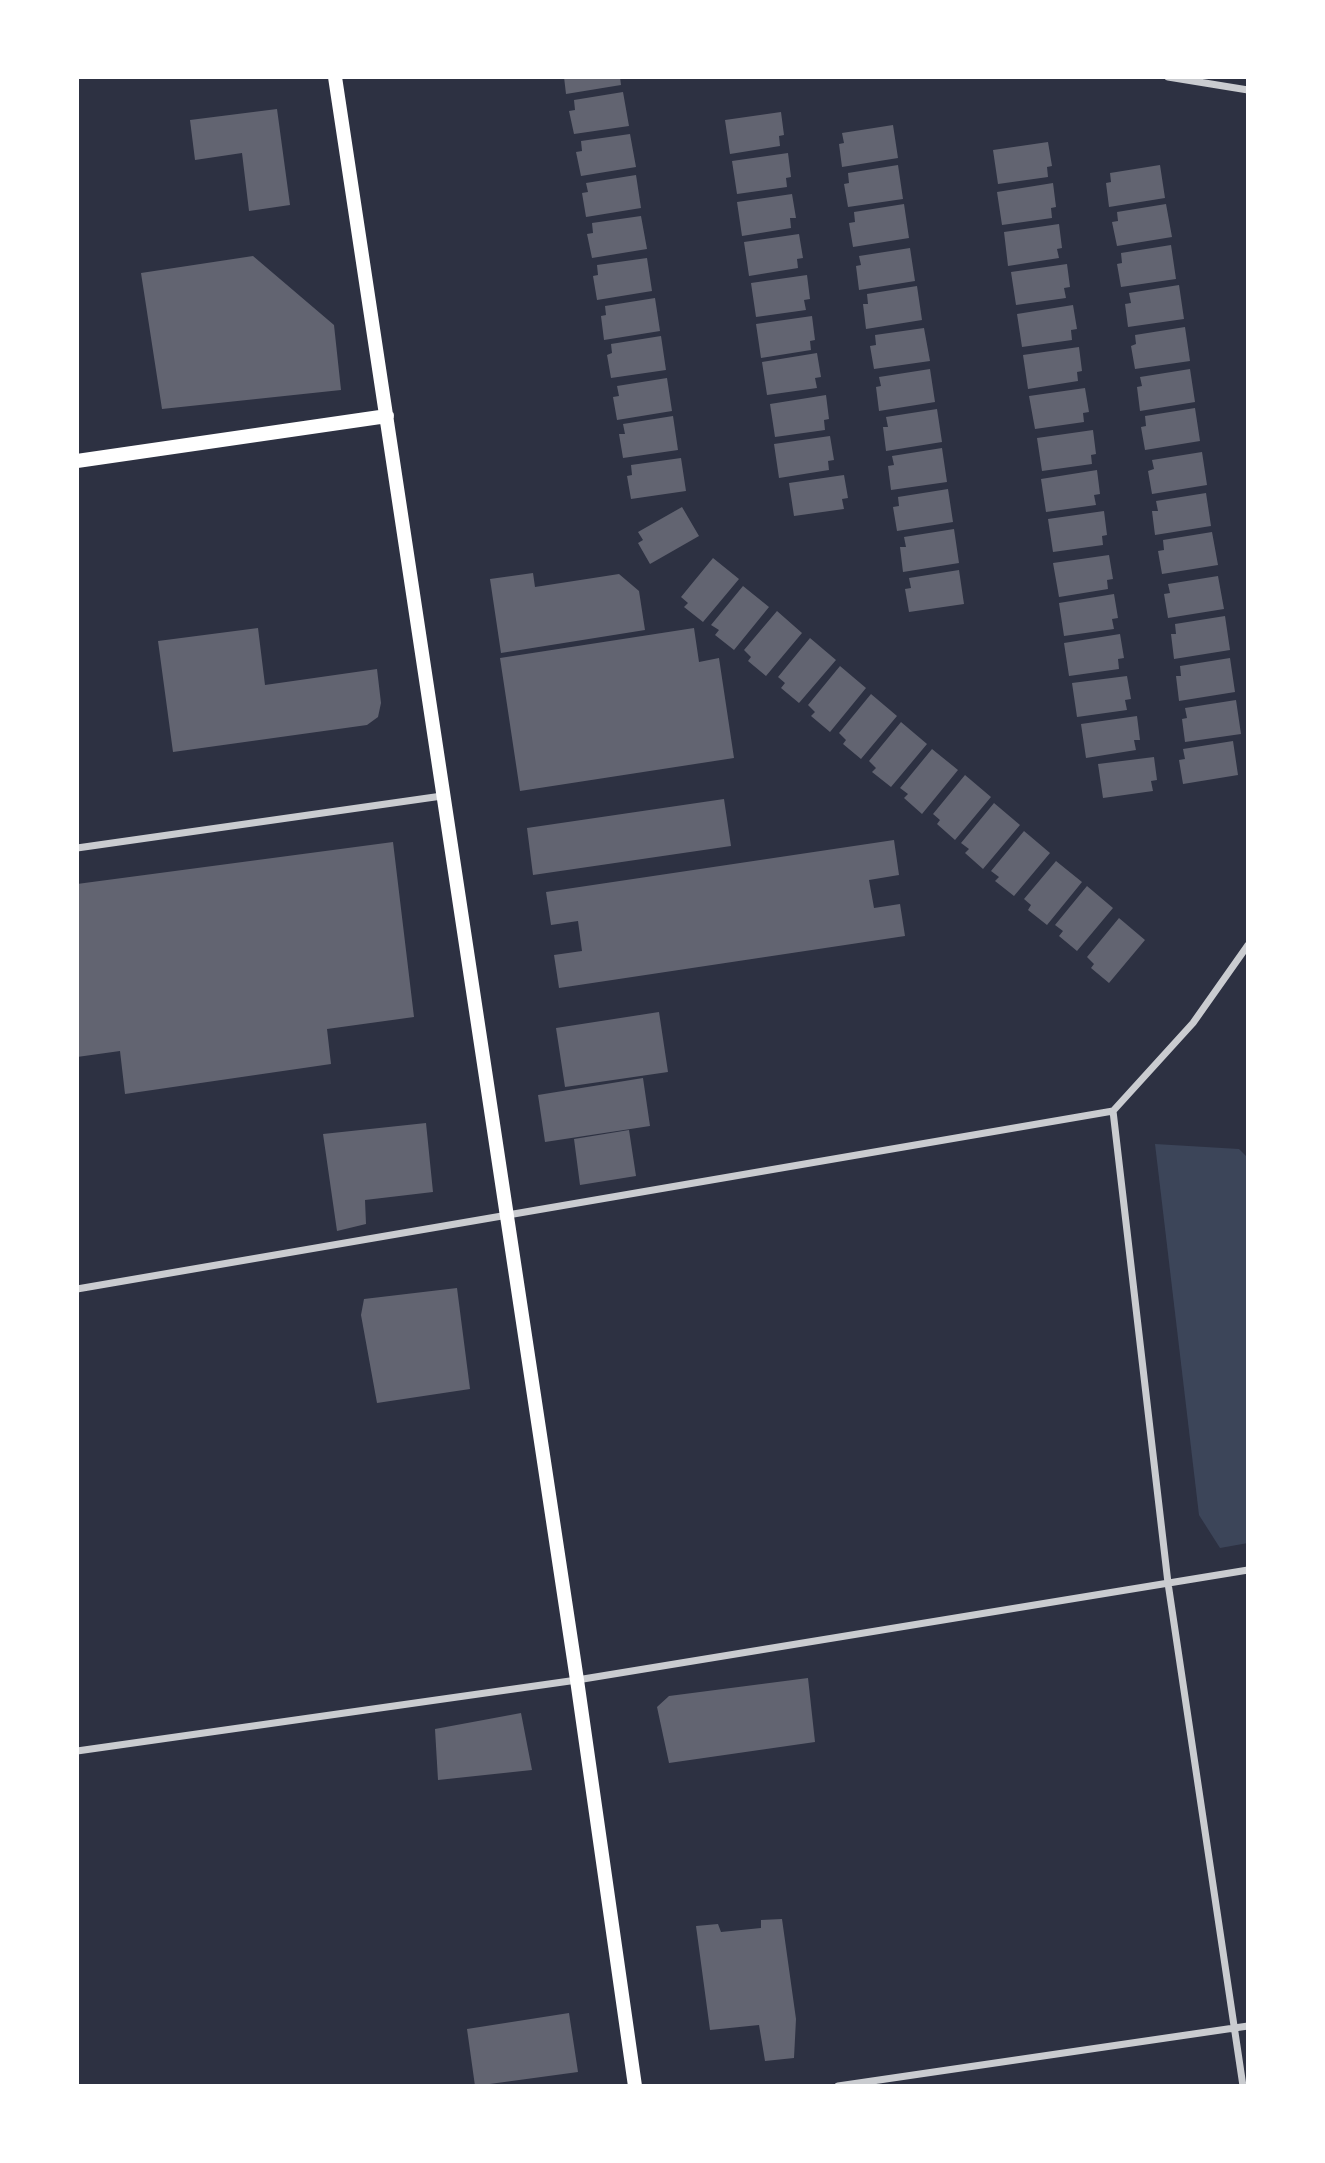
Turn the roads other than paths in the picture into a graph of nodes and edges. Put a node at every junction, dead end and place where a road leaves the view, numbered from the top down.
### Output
1 (335, 77) edge
2 (1168, 77) edge
3 (1248, 90) edge
4 (387, 416) junction
5 (77, 461) edge
6 (442, 796) junction
7 (77, 848) edge
8 (1248, 946) edge
9 (1113, 1111) junction
10 (506, 1215) junction
11 (77, 1289) edge
12 (1248, 1570) edge
13 (1168, 1583) junction
14 (578, 1680) junction
15 (77, 1751) edge
16 (1248, 2026) edge
17 (1235, 2028) junction
18 (635, 2086) edge
19 (838, 2086) edge
20 (1243, 2086) edge

1 - 4 main road
2 - 3 street
4 - 5 main road
4 - 6 main road
6 - 7 street
6 - 10 main road
8 - 9 street
9 - 10 street
9 - 13 street
10 - 11 street
10 - 14 main road
12 - 13 street
13 - 14 street
13 - 17 street
14 - 15 street
14 - 18 main road
16 - 17 street
17 - 19 street
17 - 20 street

